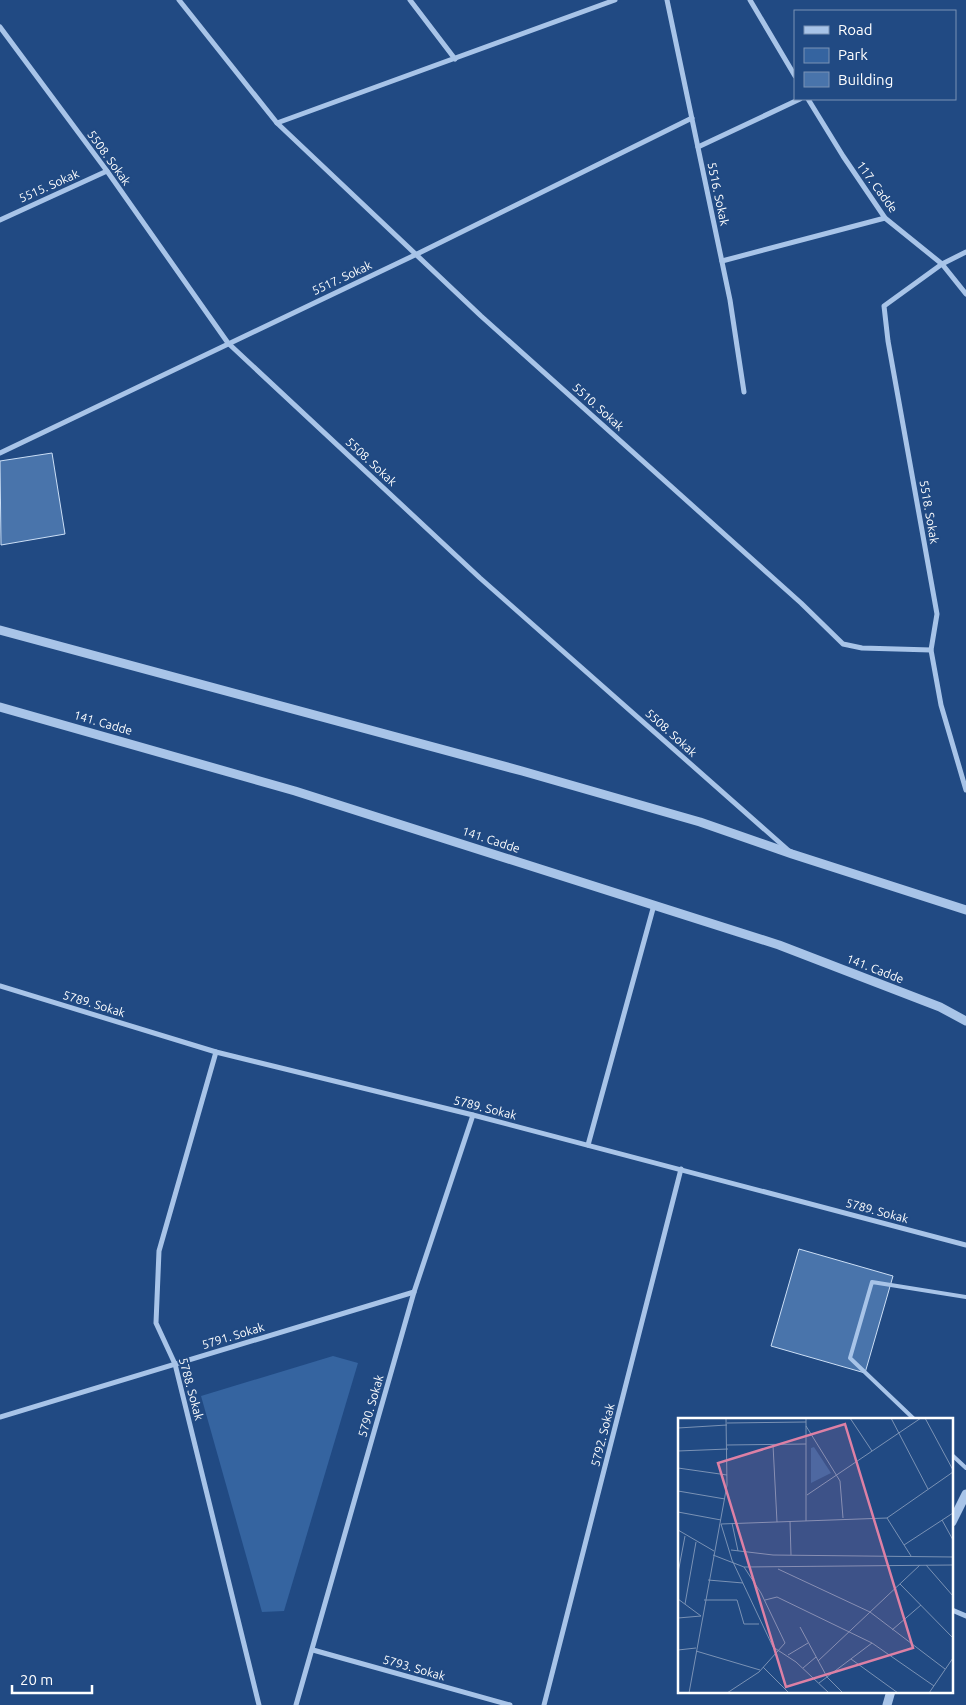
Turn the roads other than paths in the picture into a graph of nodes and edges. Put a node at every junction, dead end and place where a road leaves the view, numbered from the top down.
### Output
1 (179, 0) edge
2 (410, 0) edge
3 (615, 0) edge
4 (667, 0) edge
5 (750, 0) edge
6 (0, 27) edge
7 (454, 59) junction
8 (794, 74) edge
9 (798, 100) edge
10 (809, 100) edge
11 (692, 118) junction
12 (277, 123) junction
13 (698, 147) junction
14 (107, 172) junction
15 (885, 218) junction
16 (0, 220) edge
17 (966, 252) edge
18 (417, 254) junction
19 (722, 260) junction
20 (942, 264) junction
21 (966, 294) edge
22 (228, 343) junction
23 (744, 392) dead end
24 (0, 453) edge
25 (0, 630) edge
26 (931, 650) junction
27 (0, 706) edge
28 (966, 790) edge
29 (792, 854) junction
30 (654, 905) junction
31 (966, 910) edge
32 (0, 986) edge
33 (966, 1021) edge
34 (216, 1052) junction
35 (473, 1115) junction
36 (588, 1145) junction
37 (681, 1170) junction
38 (966, 1245) edge
39 (414, 1292) junction
40 (966, 1297) edge
41 (175, 1364) junction
42 (0, 1418) edge
43 (913, 1418) edge
44 (954, 1457) edge
45 (966, 1468) edge
46 (966, 1494) edge
47 (954, 1518) edge
48 (954, 1611) edge
49 (966, 1616) edge
50 (312, 1650) junction
51 (891, 1692) edge
52 (259, 1705) edge
53 (296, 1705) edge
54 (510, 1705) edge
55 (544, 1705) edge
56 (887, 1705) edge

1 - 12 street, 5510. Sokak
2 - 7 street
3 - 7 street
4 - 11 street, 5516. Sokak
5 - 8 street
6 - 14 street, 5508. Sokak
7 - 12 street
9 - 13 street
10 - 15 street, 117. Cadde
11 - 13 street, 5516. Sokak
11 - 18 street, 5517. Sokak
12 - 18 street, 5510. Sokak
13 - 19 street, 5516. Sokak
14 - 16 street, 5515. Sokak
14 - 22 street, 5508. Sokak
15 - 19 street
15 - 20 street, 117. Cadde
17 - 20 street
18 - 22 street, 5517. Sokak
18 - 26 street, 5510. Sokak
19 - 23 street, 5516. Sokak
20 - 21 street, 117. Cadde
20 - 26 street, 5518. Sokak
22 - 24 street, 5517. Sokak
22 - 29 street, 5508. Sokak
25 - 29 street
26 - 28 street, 5518. Sokak
27 - 30 street, 141. Cadde
29 - 31 street
30 - 33 street, 141. Cadde
30 - 36 street
32 - 34 street, 5789. Sokak
34 - 35 street, 5789. Sokak
34 - 41 street, 5788. Sokak
35 - 36 street, 5789. Sokak
35 - 39 street, 5790. Sokak
36 - 37 street, 5789. Sokak
37 - 38 street, 5789. Sokak
37 - 55 street, 5792. Sokak
39 - 41 street, 5791. Sokak
39 - 50 street, 5790. Sokak
40 - 43 lane
41 - 42 street, 5791. Sokak
41 - 52 street, 5788. Sokak
44 - 45 lane
46 - 47 street
48 - 49 street
50 - 53 street, 5790. Sokak
50 - 54 street, 5793. Sokak
51 - 56 street

